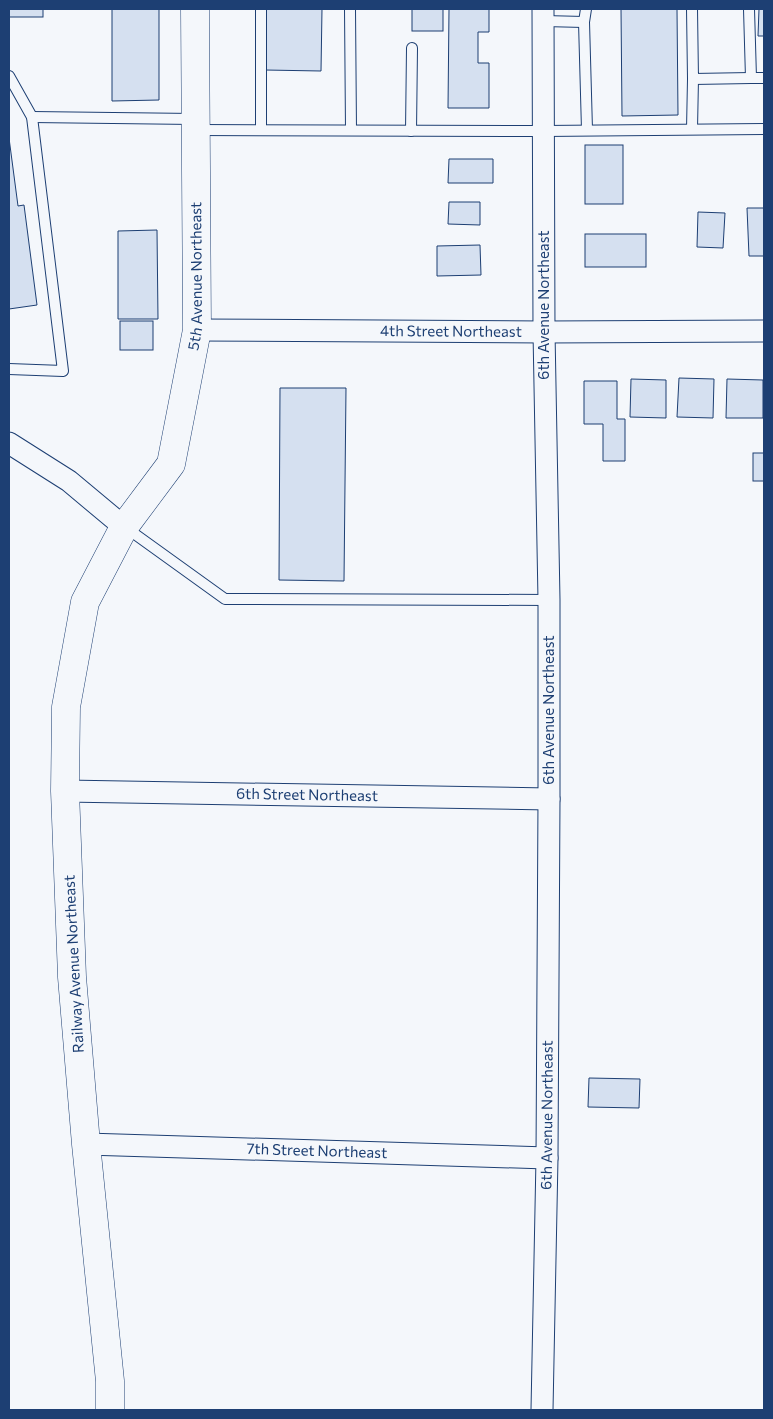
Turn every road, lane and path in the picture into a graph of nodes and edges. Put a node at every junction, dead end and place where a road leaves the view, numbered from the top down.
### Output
1 (195, 9) edge
2 (260, 9) edge
3 (350, 9) edge
4 (586, 9) edge
5 (692, 9) edge
6 (749, 9) edge
7 (544, 15) edge
8 (584, 22) junction
9 (412, 48) dead end
10 (9, 76) edge
11 (693, 78) junction
12 (751, 78) junction
13 (764, 78) edge
14 (32, 117) junction
15 (196, 125) junction
16 (692, 129) junction
17 (764, 129) edge
18 (261, 130) junction
19 (351, 130) junction
20 (588, 130) junction
21 (411, 131) junction
22 (544, 131) junction
23 (197, 330) junction
24 (764, 331) edge
25 (544, 332) junction
26 (9, 369) edge
27 (9, 443) edge
28 (124, 527) junction
29 (549, 600) junction
30 (65, 791) junction
31 (549, 799) junction
32 (86, 1144) junction
33 (547, 1158) junction
34 (110, 1410) edge
35 (542, 1410) edge

1 - 15 street, 5th Avenue Northeast
2 - 18 lane
3 - 19 lane
4 - 8 lane
5 - 11 lane
6 - 12 lane
7 - 8 lane
7 - 22 street, 6th Avenue Northeast
8 - 20 lane
9 - 21 lane
10 - 14 lane
11 - 12 lane
11 - 16 lane
12 - 13 lane
14 - 15 lane
14 - 26 lane
15 - 18 lane
15 - 23 street, 5th Avenue Northeast
16 - 17 lane
16 - 20 lane
18 - 19 lane
19 - 21 lane
20 - 22 lane
21 - 22 lane
22 - 25 street, 6th Avenue Northeast
23 - 25 street, 4th Street Northeast
23 - 28 street, 5th Avenue Northeast
24 - 25 street, 4th Street Northeast
25 - 29 street, 6th Avenue Northeast
27 - 28 street
28 - 29 lane
28 - 30 street, Railway Avenue Northeast
29 - 31 street, 6th Avenue Northeast
30 - 31 street, 6th Street Northeast
30 - 32 street, Railway Avenue Northeast
31 - 33 street, 6th Avenue Northeast
32 - 33 street, 7th Street Northeast
32 - 34 street, Railway Avenue Northeast
33 - 35 street, 6th Avenue Northeast

